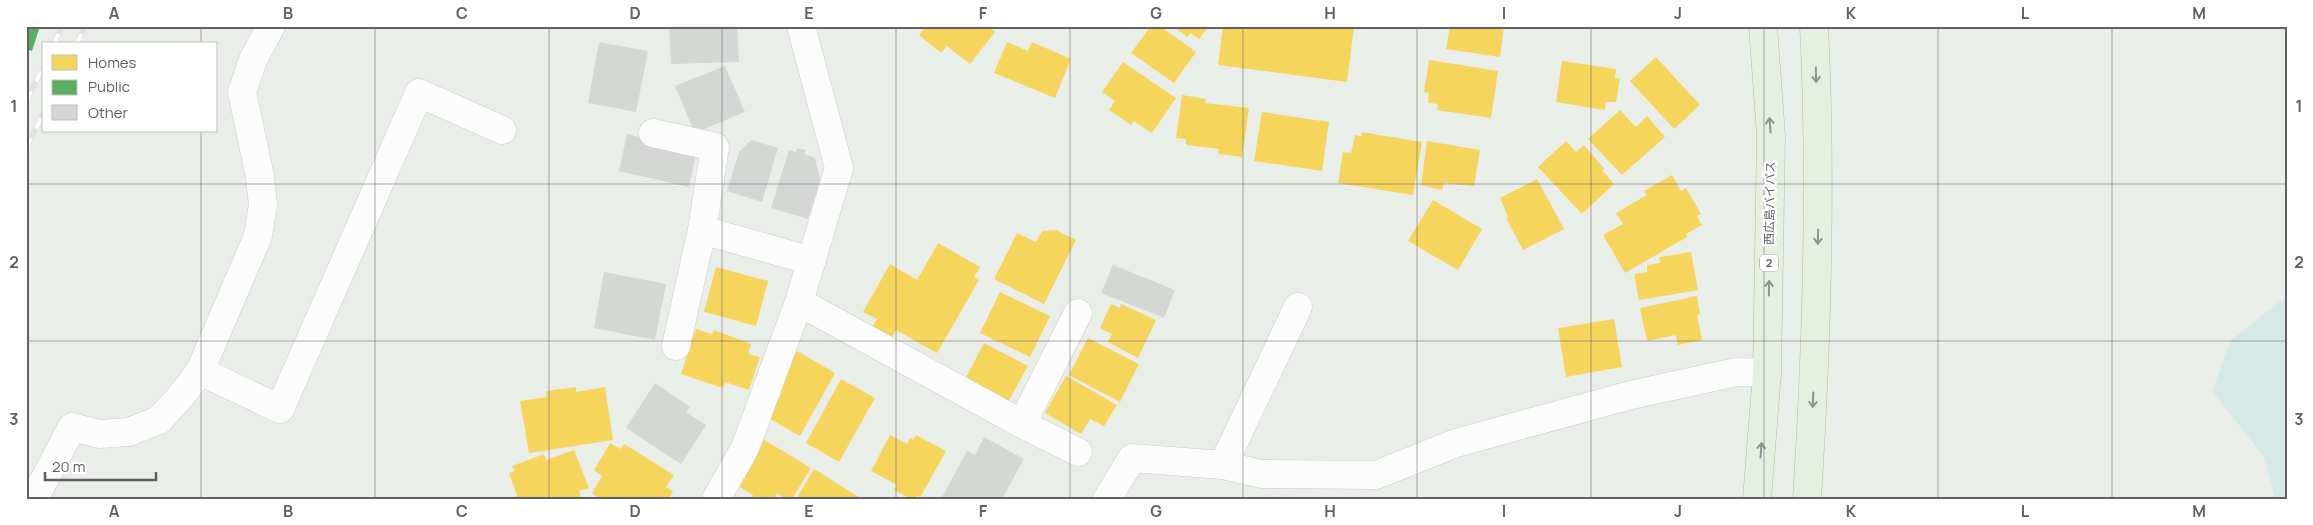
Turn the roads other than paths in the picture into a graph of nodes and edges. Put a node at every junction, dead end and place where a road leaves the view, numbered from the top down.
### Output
1 (271, 26) edge
2 (801, 26) edge
3 (1764, 26) edge
4 (1814, 26) edge
5 (502, 130) dead end
6 (652, 133) dead end
7 (702, 230) junction
8 (812, 261) junction
9 (799, 302) junction
10 (1298, 306) dead end
11 (1078, 313) dead end
12 (676, 346) dead end
13 (200, 371) junction
14 (1767, 373) junction
15 (1022, 424) junction
16 (1078, 452) dead end
17 (1223, 465) junction
18 (34, 499) edge
19 (716, 499) edge
20 (1107, 499) edge
21 (1758, 499) edge
22 (1806, 499) edge

1 - 13 street
2 - 8 street
14 -> 3 highway, 西広島バイパス / 2
4 -> 22 highway
5 - 13 street
6 - 7 street
7 - 8 street
7 - 12 street
8 - 9 street
9 - 15 street
9 - 19 street
10 - 17 street
11 - 15 street
13 - 18 street
14 - 17 street
21 -> 14 highway, 西広島バイパス / 2
15 - 16 street
17 - 20 street

